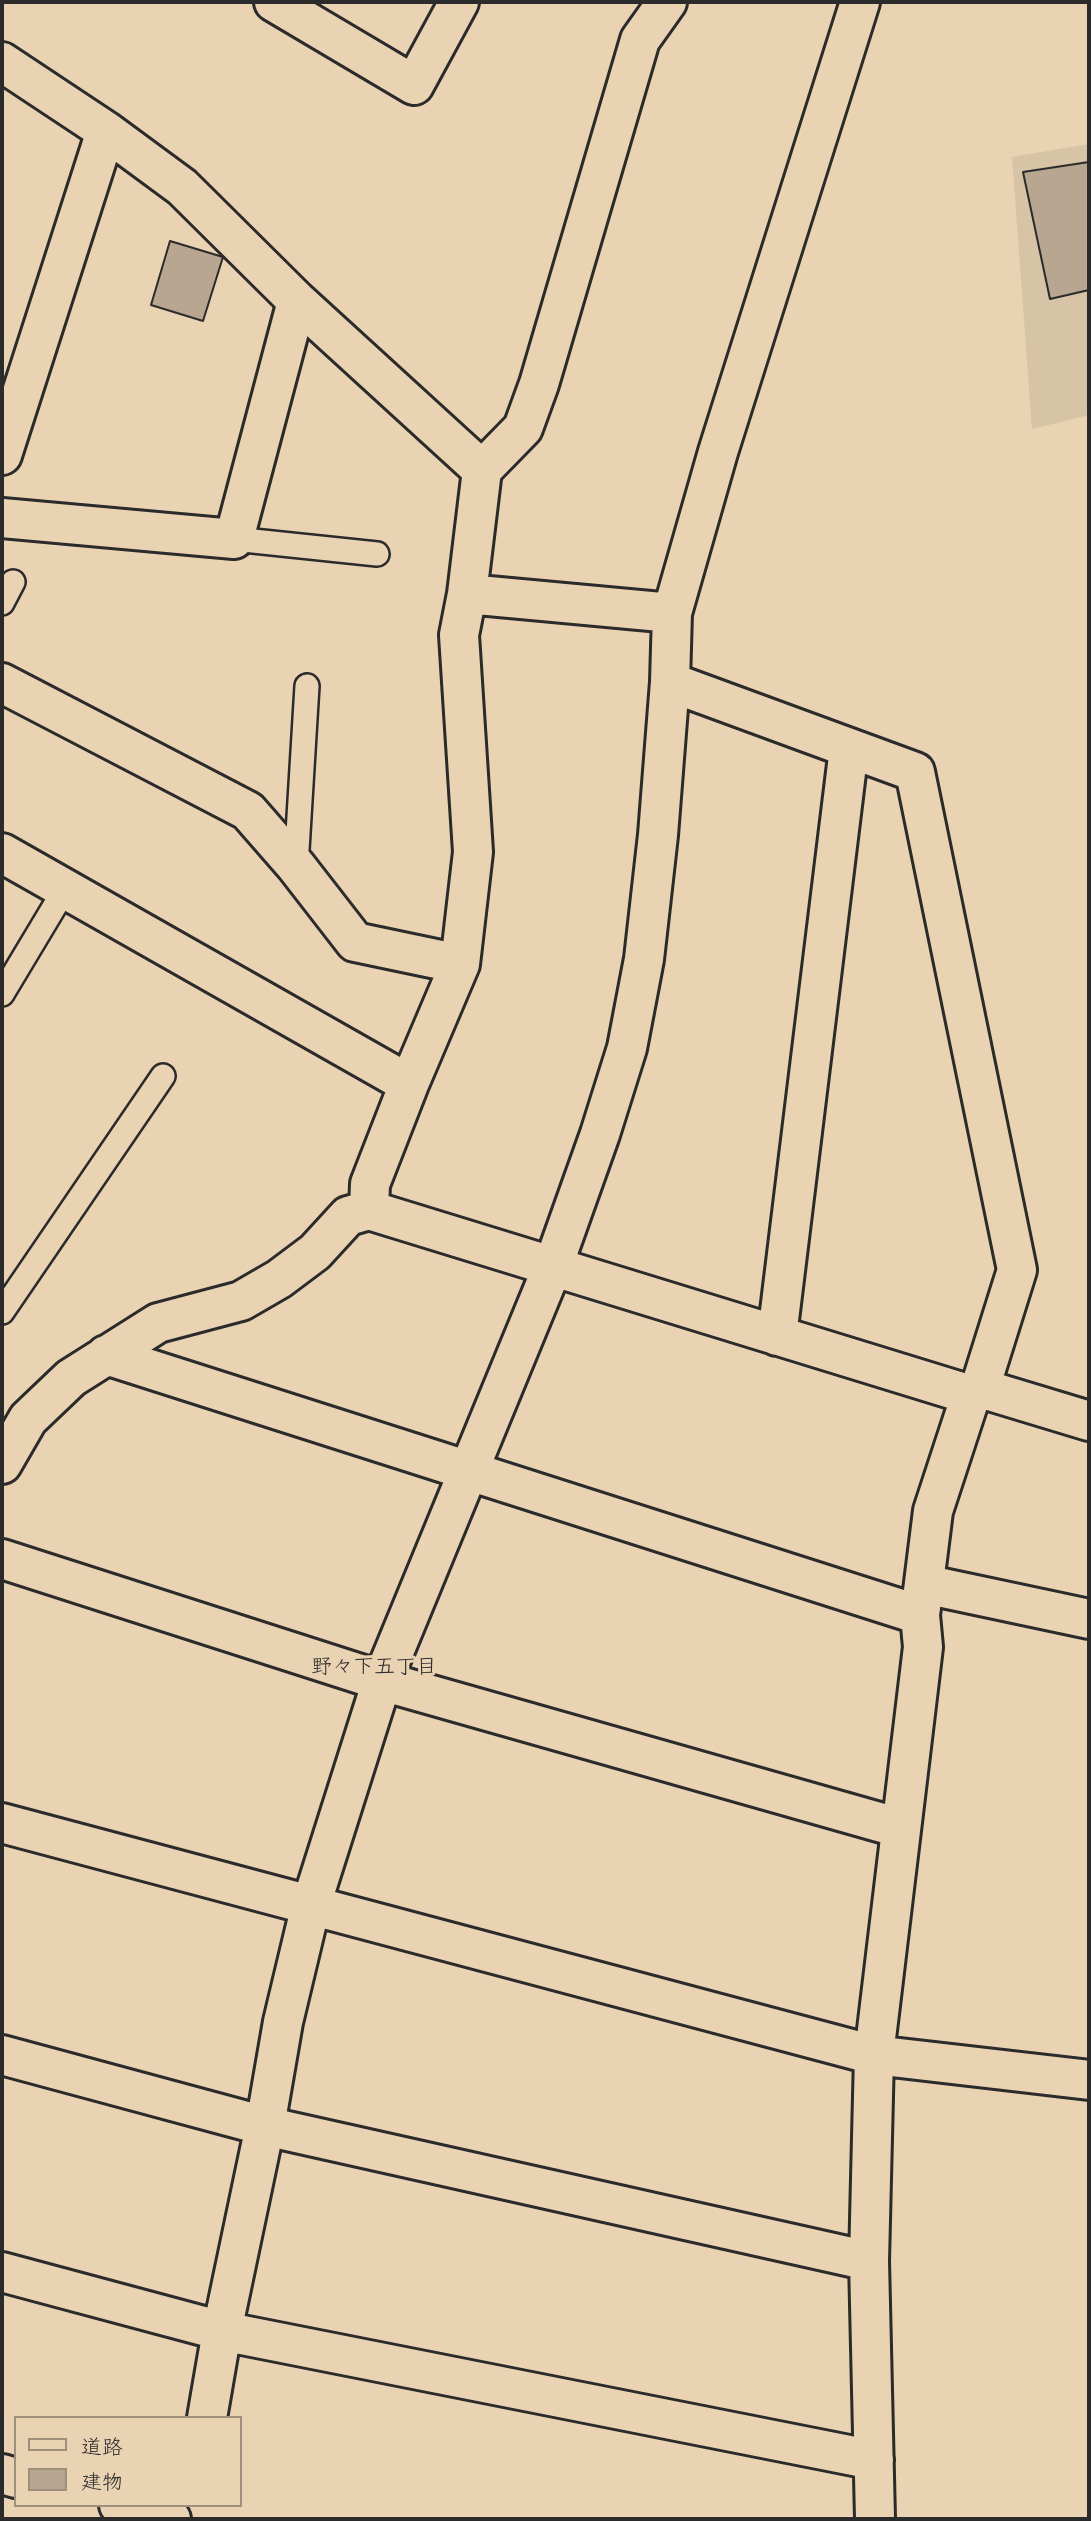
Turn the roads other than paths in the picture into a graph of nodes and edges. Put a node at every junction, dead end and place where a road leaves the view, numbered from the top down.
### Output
1 (274, 2) edge
2 (459, 2) edge
3 (667, 2) edge
4 (860, 2) edge
5 (2, 62) edge
6 (106, 131) junction
7 (297, 301) junction
8 (2, 455) edge
9 (482, 470) junction
10 (2, 518) edge
11 (234, 539) junction
12 (377, 554) dead end
13 (13, 582) dead end
14 (467, 593) junction
15 (2, 603) edge
16 (672, 613) junction
17 (670, 682) junction
18 (2, 683) edge
19 (307, 686) dead end
20 (849, 748) junction
21 (2, 853) edge
22 (296, 866) junction
23 (65, 889) junction
24 (460, 964) junction
25 (2, 994) edge
26 (163, 1076) dead end
27 (408, 1084) junction
28 (369, 1210) junction
29 (554, 1266) junction
30 (2, 1312) edge
31 (777, 1336) junction
32 (106, 1355) junction
33 (975, 1391) junction
34 (1089, 1421) edge
35 (2, 1464) edge
36 (469, 1471) junction
37 (2, 1559) edge
38 (922, 1600) junction
39 (1089, 1619) edge
40 (382, 1681) junction
41 (2, 1823) edge
42 (900, 1828) junction
43 (311, 1905) junction
44 (2, 2055) edge
45 (874, 2055) junction
46 (1089, 2076) edge
47 (265, 2126) junction
48 (869, 2260) junction
49 (2, 2272) edge
50 (222, 2331) junction
51 (207, 2416) edge
52 (874, 2460) junction
53 (126, 2507) edge
54 (171, 2519) edge
55 (875, 2519) edge

1 - 2 street
3 - 9 street
4 - 16 street
5 - 6 street
6 - 7 street
6 - 8 street
7 - 9 street
7 - 11 street
9 - 14 street
10 - 11 street
11 - 12 lane
13 - 15 lane
14 - 16 street
14 - 24 street
16 - 17 street
17 - 20 street
17 - 29 street
18 - 22 street
19 - 22 lane
20 - 31 street
20 - 33 street
21 - 23 street
22 - 24 street
23 - 25 lane
23 - 27 street
24 - 27 street
26 - 30 lane
27 - 28 street
28 - 29 street
28 - 32 street
29 - 31 street
29 - 36 street
31 - 33 street
32 - 35 street
32 - 36 street
33 - 34 street
33 - 38 street
36 - 38 street
36 - 40 street
37 - 40 street
38 - 39 street
38 - 42 street
40 - 42 street
40 - 43 street
41 - 43 street
42 - 45 street
43 - 45 street
43 - 47 street
44 - 47 street
45 - 46 street
45 - 48 street
47 - 48 street
47 - 50 street
48 - 52 street
49 - 50 street
50 - 51 street
50 - 52 street
52 - 55 street
53 - 54 street

